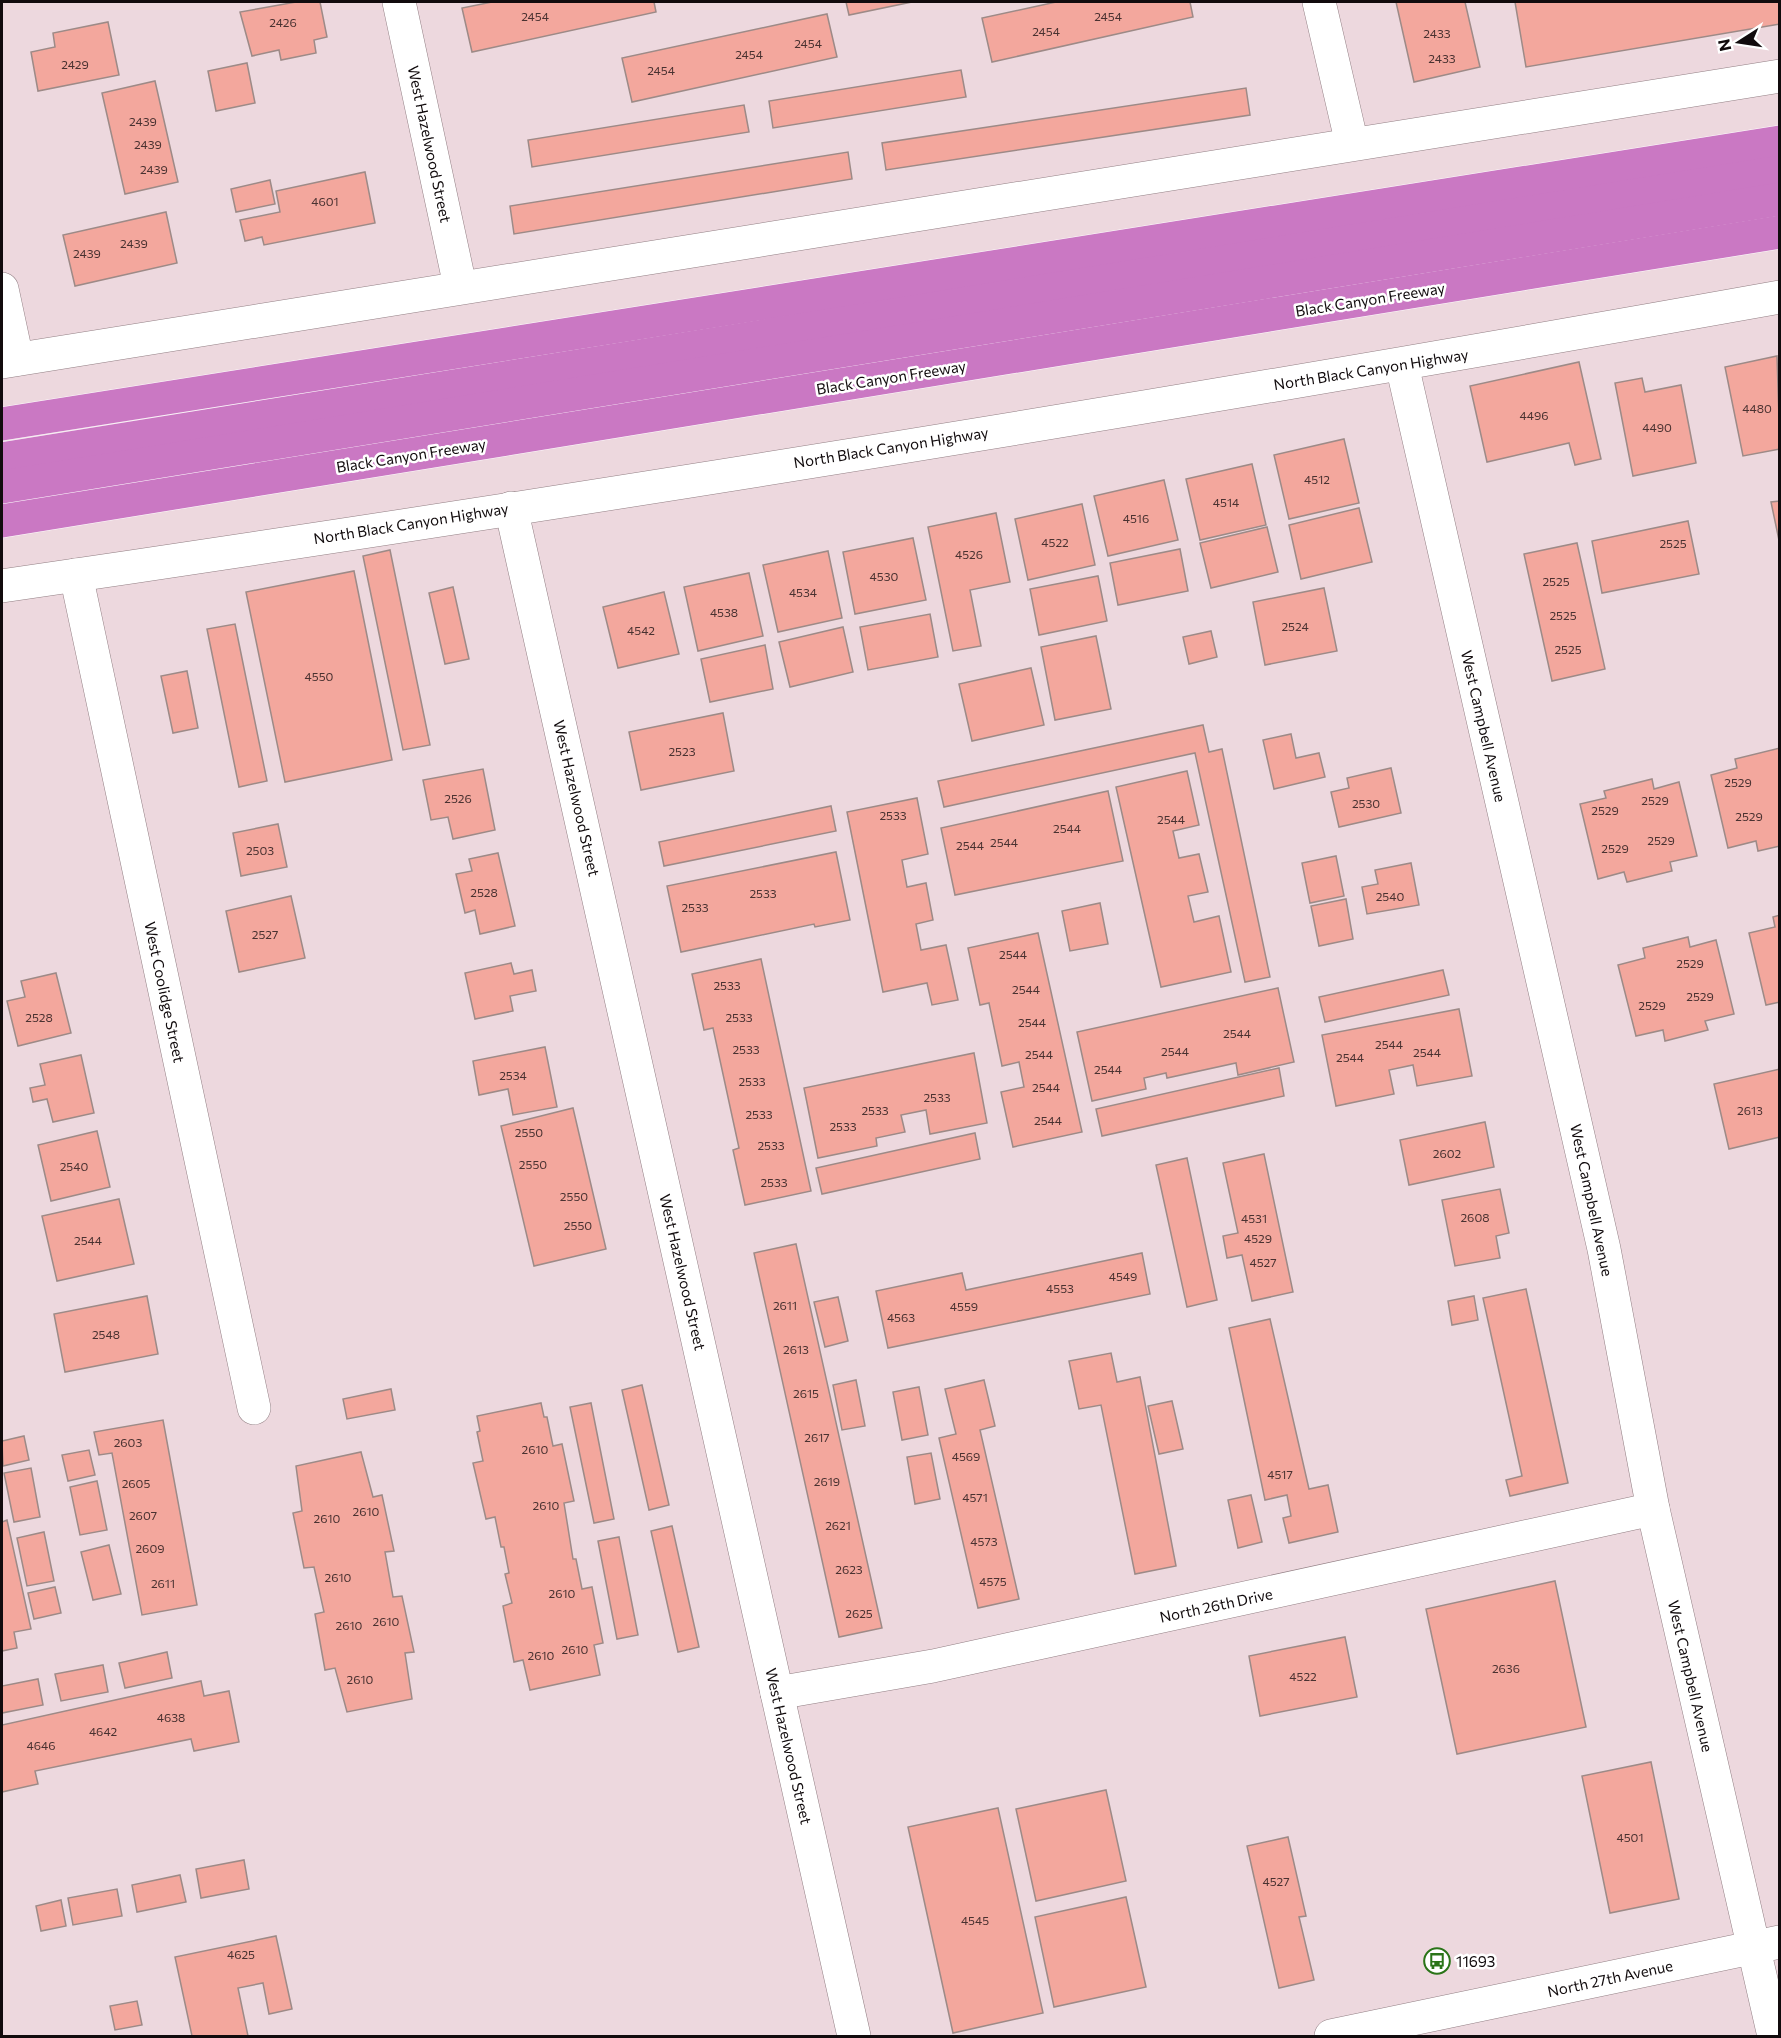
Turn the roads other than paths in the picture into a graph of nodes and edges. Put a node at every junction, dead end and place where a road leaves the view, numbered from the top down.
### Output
1 (399, 2) edge
2 (1319, 2) edge
3 (1779, 76) edge
4 (1779, 142) edge
5 (1352, 144) junction
6 (1779, 172) edge
7 (1779, 199) edge
8 (1779, 232) edge
9 (460, 286) junction
10 (2, 289) edge
11 (1779, 297) edge
12 (9, 360) edge
13 (1402, 365) junction
14 (2, 424) edge
15 (2, 459) edge
16 (2, 486) edge
17 (511, 508) junction
18 (2, 521) edge
19 (76, 575) junction
20 (2, 586) edge
21 (254, 1408) dead end
22 (1653, 1509) junction
23 (777, 1693) junction
24 (1766, 1945) edge
25 (1437, 2025) edge
26 (854, 2037) edge
27 (1330, 2037) edge
28 (1774, 2037) edge

1 - 9 street, West Hazelwood Street
2 - 5 street
3 - 5 street
4 - 14 highway
5 - 9 street
6 - 15 highway
7 - 16 highway
8 - 18 highway, Black Canyon Freeway
9 - 12 street
10 - 12 street
11 - 13 street, North Black Canyon Highway
13 - 17 street, North Black Canyon Highway
13 - 22 street, West Campbell Avenue
17 - 19 street, North Black Canyon Highway
17 - 23 street, West Hazelwood Street
19 - 20 street, North Black Canyon Highway
19 - 21 street, West Coolidge Street
22 - 23 street, North 26th Drive
22 - 24 street, West Campbell Avenue
23 - 26 street, West Hazelwood Street
24 - 25 street, North 27th Avenue
24 - 28 street, West Campbell Avenue
25 - 27 street, North 27th Avenue

